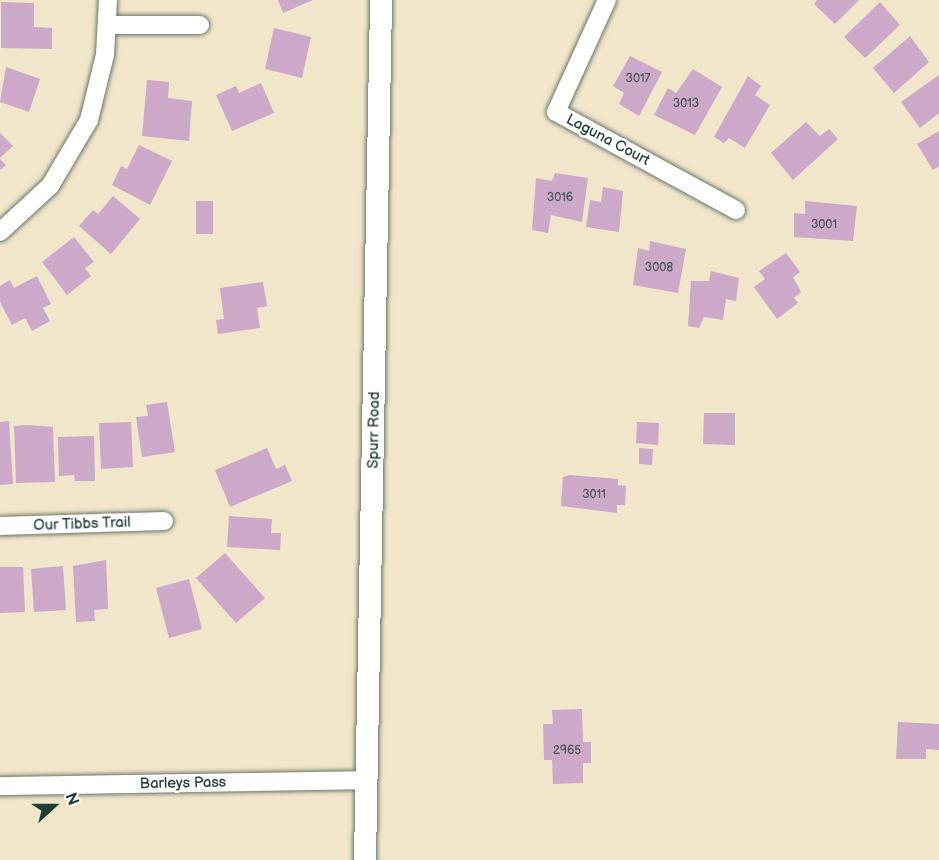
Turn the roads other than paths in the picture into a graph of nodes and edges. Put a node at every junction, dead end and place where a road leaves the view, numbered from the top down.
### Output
1 (108, 0) edge
2 (381, 0) edge
3 (607, 0) edge
4 (108, 25) junction
5 (200, 25) dead end
6 (736, 210) dead end
7 (0, 232) edge
8 (164, 521) dead end
9 (0, 526) edge
10 (366, 780) junction
11 (0, 786) edge
12 (365, 860) edge

1 - 4 street
2 - 10 street, Spurr Road
3 - 6 street, Laguna Court
4 - 5 street
4 - 7 street
8 - 9 street, Our Tibbs Trail
10 - 11 street, Barleys Pass
10 - 12 street, Spurr Road

